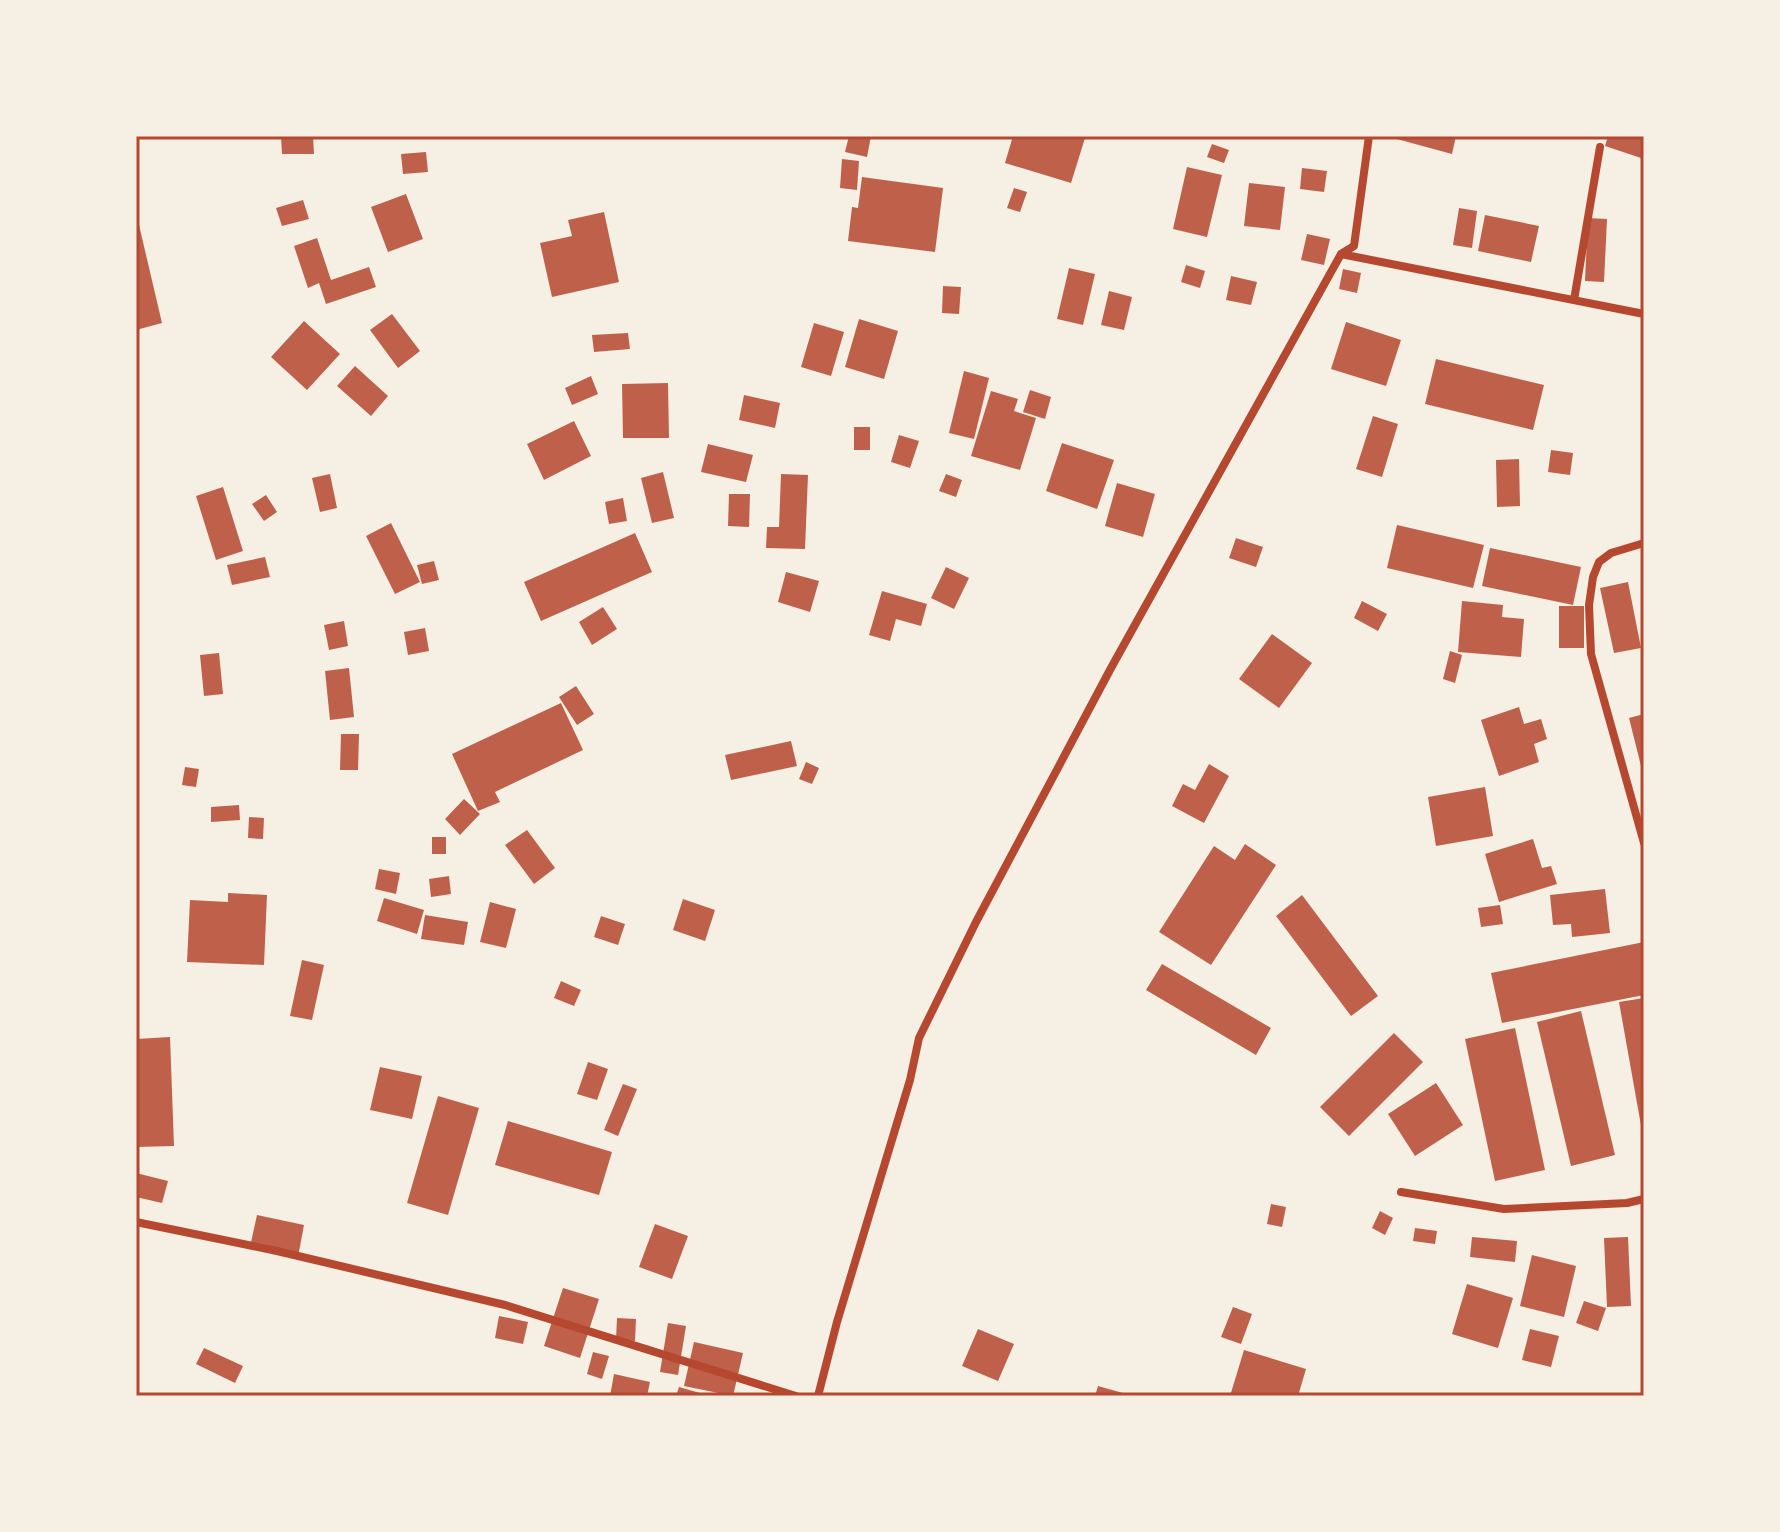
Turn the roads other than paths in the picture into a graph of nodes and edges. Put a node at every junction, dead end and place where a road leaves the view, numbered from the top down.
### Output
1 (1369, 136) edge
2 (1600, 147) dead end
3 (1341, 254) junction
4 (1574, 300) junction
5 (1644, 314) edge
6 (1644, 543) edge
7 (1644, 843) edge
8 (1401, 1192) dead end
9 (1644, 1199) edge
10 (136, 1222) edge
11 (796, 1396) edge
12 (818, 1396) edge

1 - 3 street
2 - 4 street
3 - 4 street
3 - 12 street
4 - 5 street
6 - 7 street
8 - 9 street
10 - 11 street

